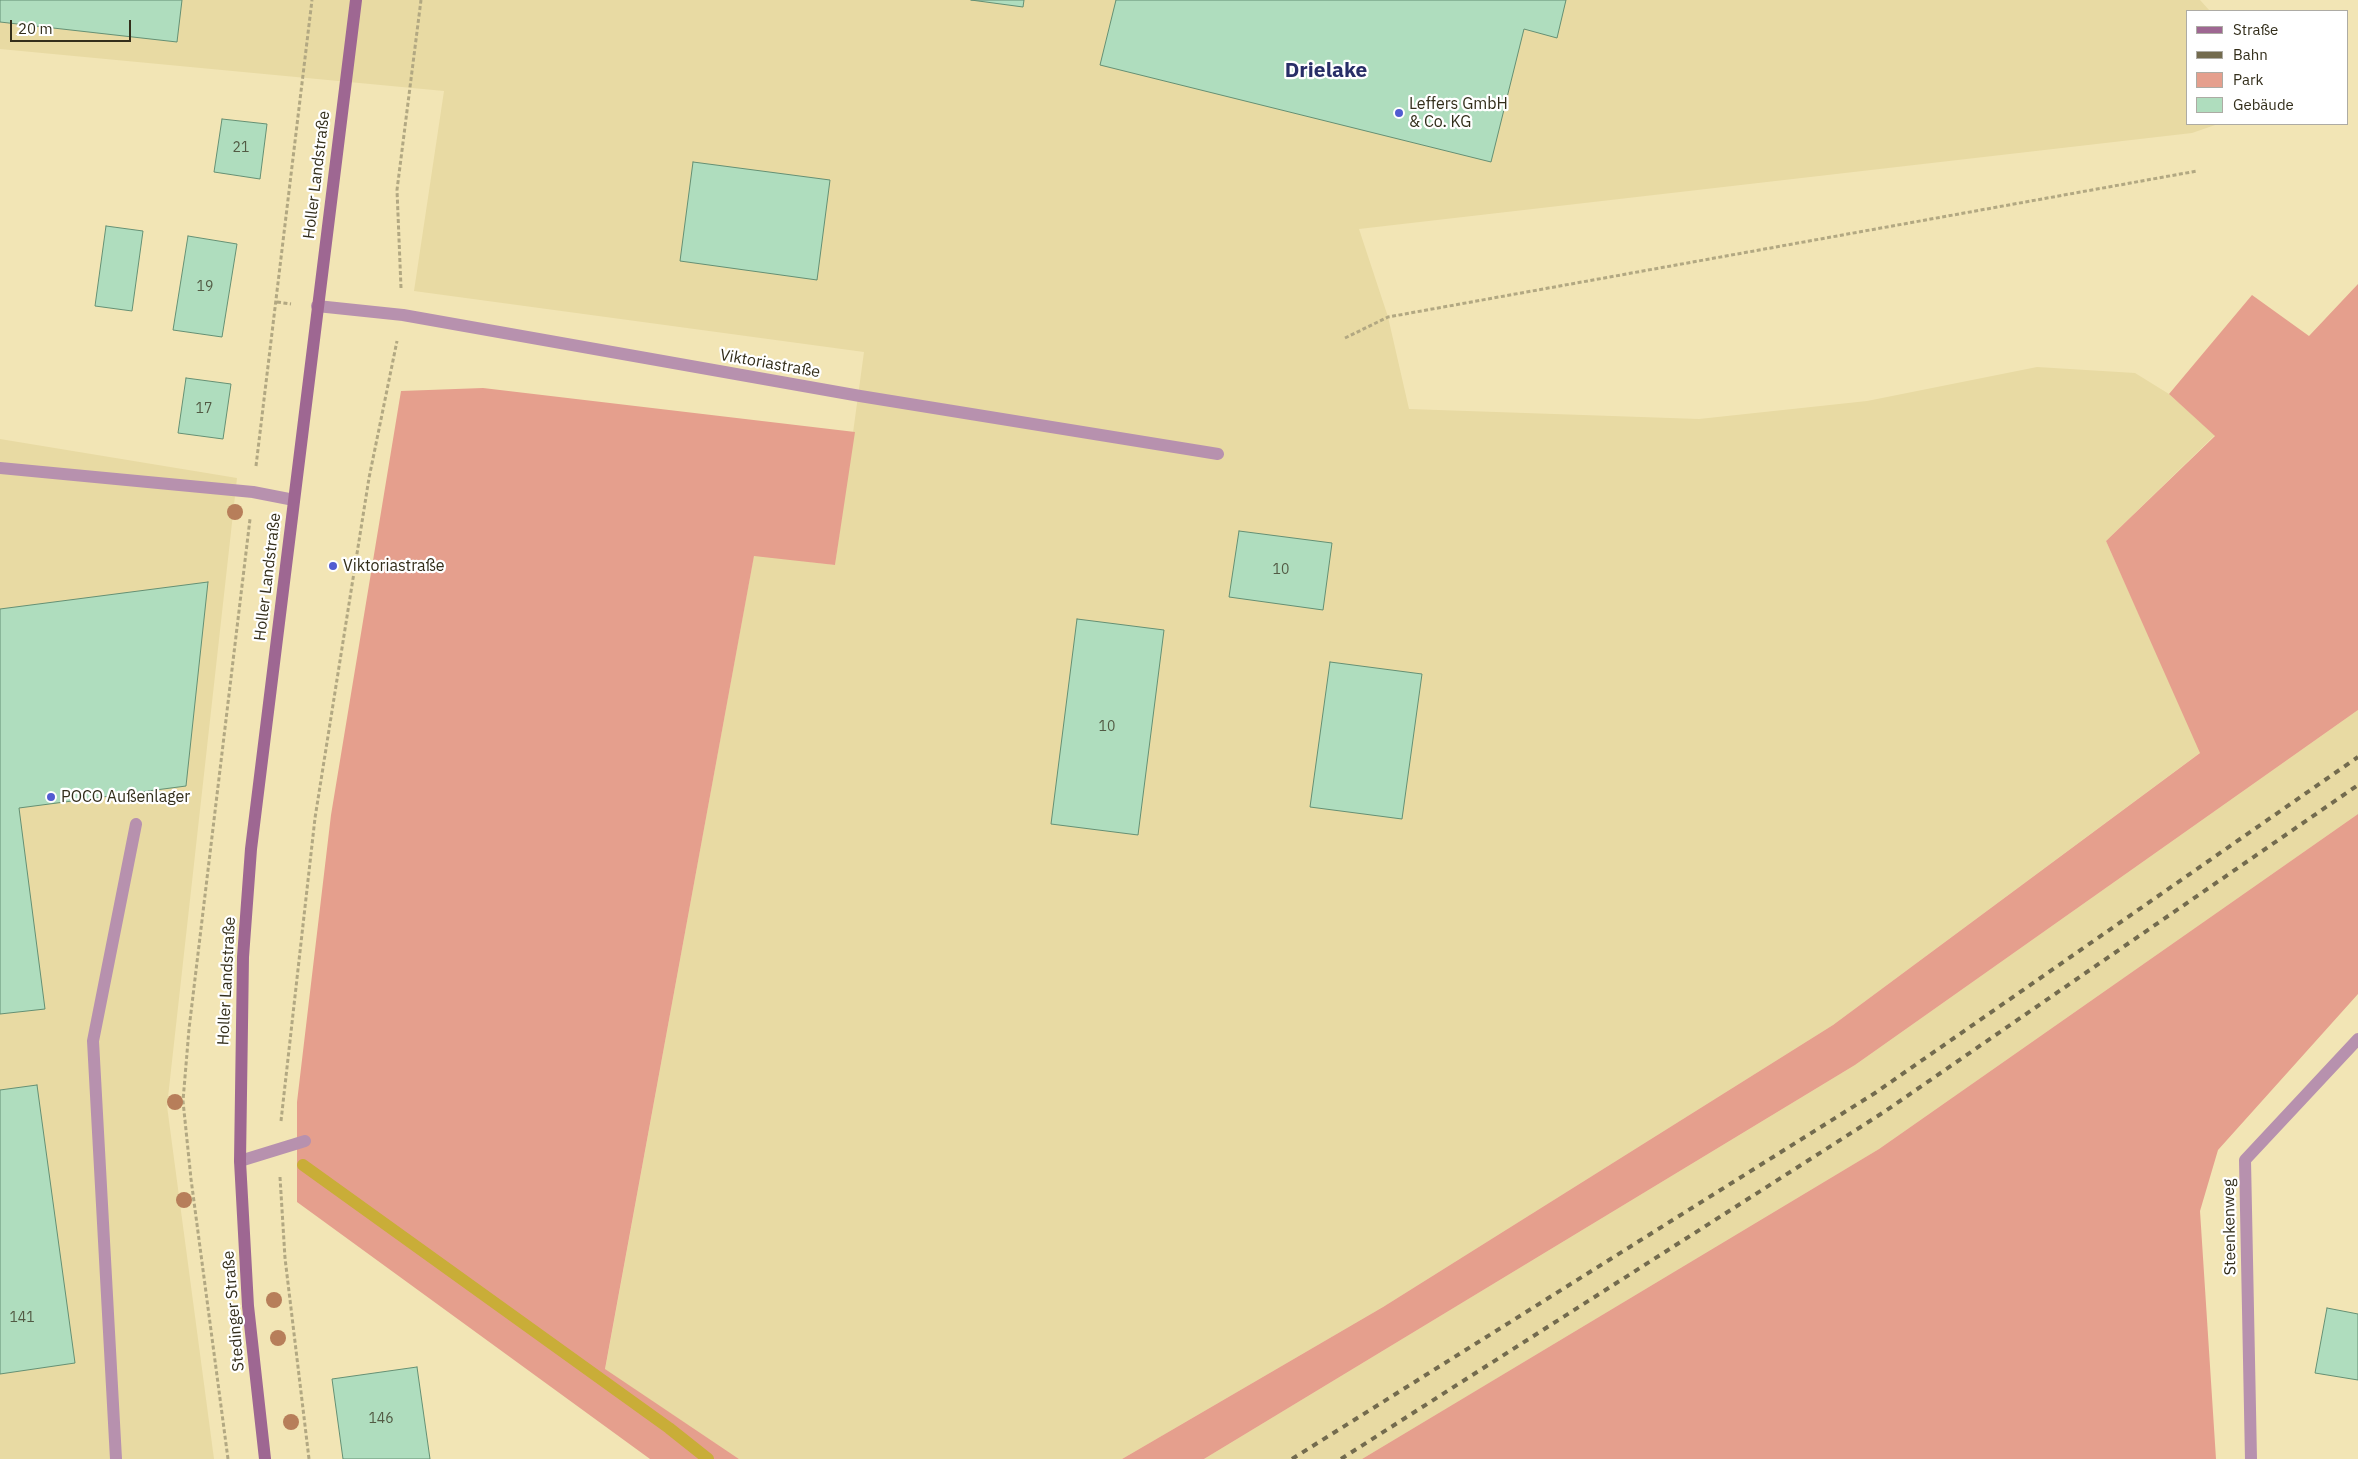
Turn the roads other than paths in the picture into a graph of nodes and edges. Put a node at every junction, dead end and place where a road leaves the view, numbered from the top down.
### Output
1 (356, 0) edge
2 (317, 306) junction
3 (1218, 454) dead end
4 (0, 468) edge
5 (294, 500) junction
6 (136, 824) dead end
7 (2358, 1039) edge
8 (305, 1141) dead end
9 (240, 1161) junction
10 (116, 1459) edge
11 (265, 1459) edge
12 (2251, 1459) edge

1 - 2 main road, Holler Landstraße
2 - 3 street, Viktoriastraße
2 - 5 main road, Holler Landstraße
4 - 5 street
5 - 9 main road, Holler Landstraße
6 - 10 street
7 - 12 street, Steenkenweg
8 - 9 street
9 - 11 main road, Stedinger Straße

